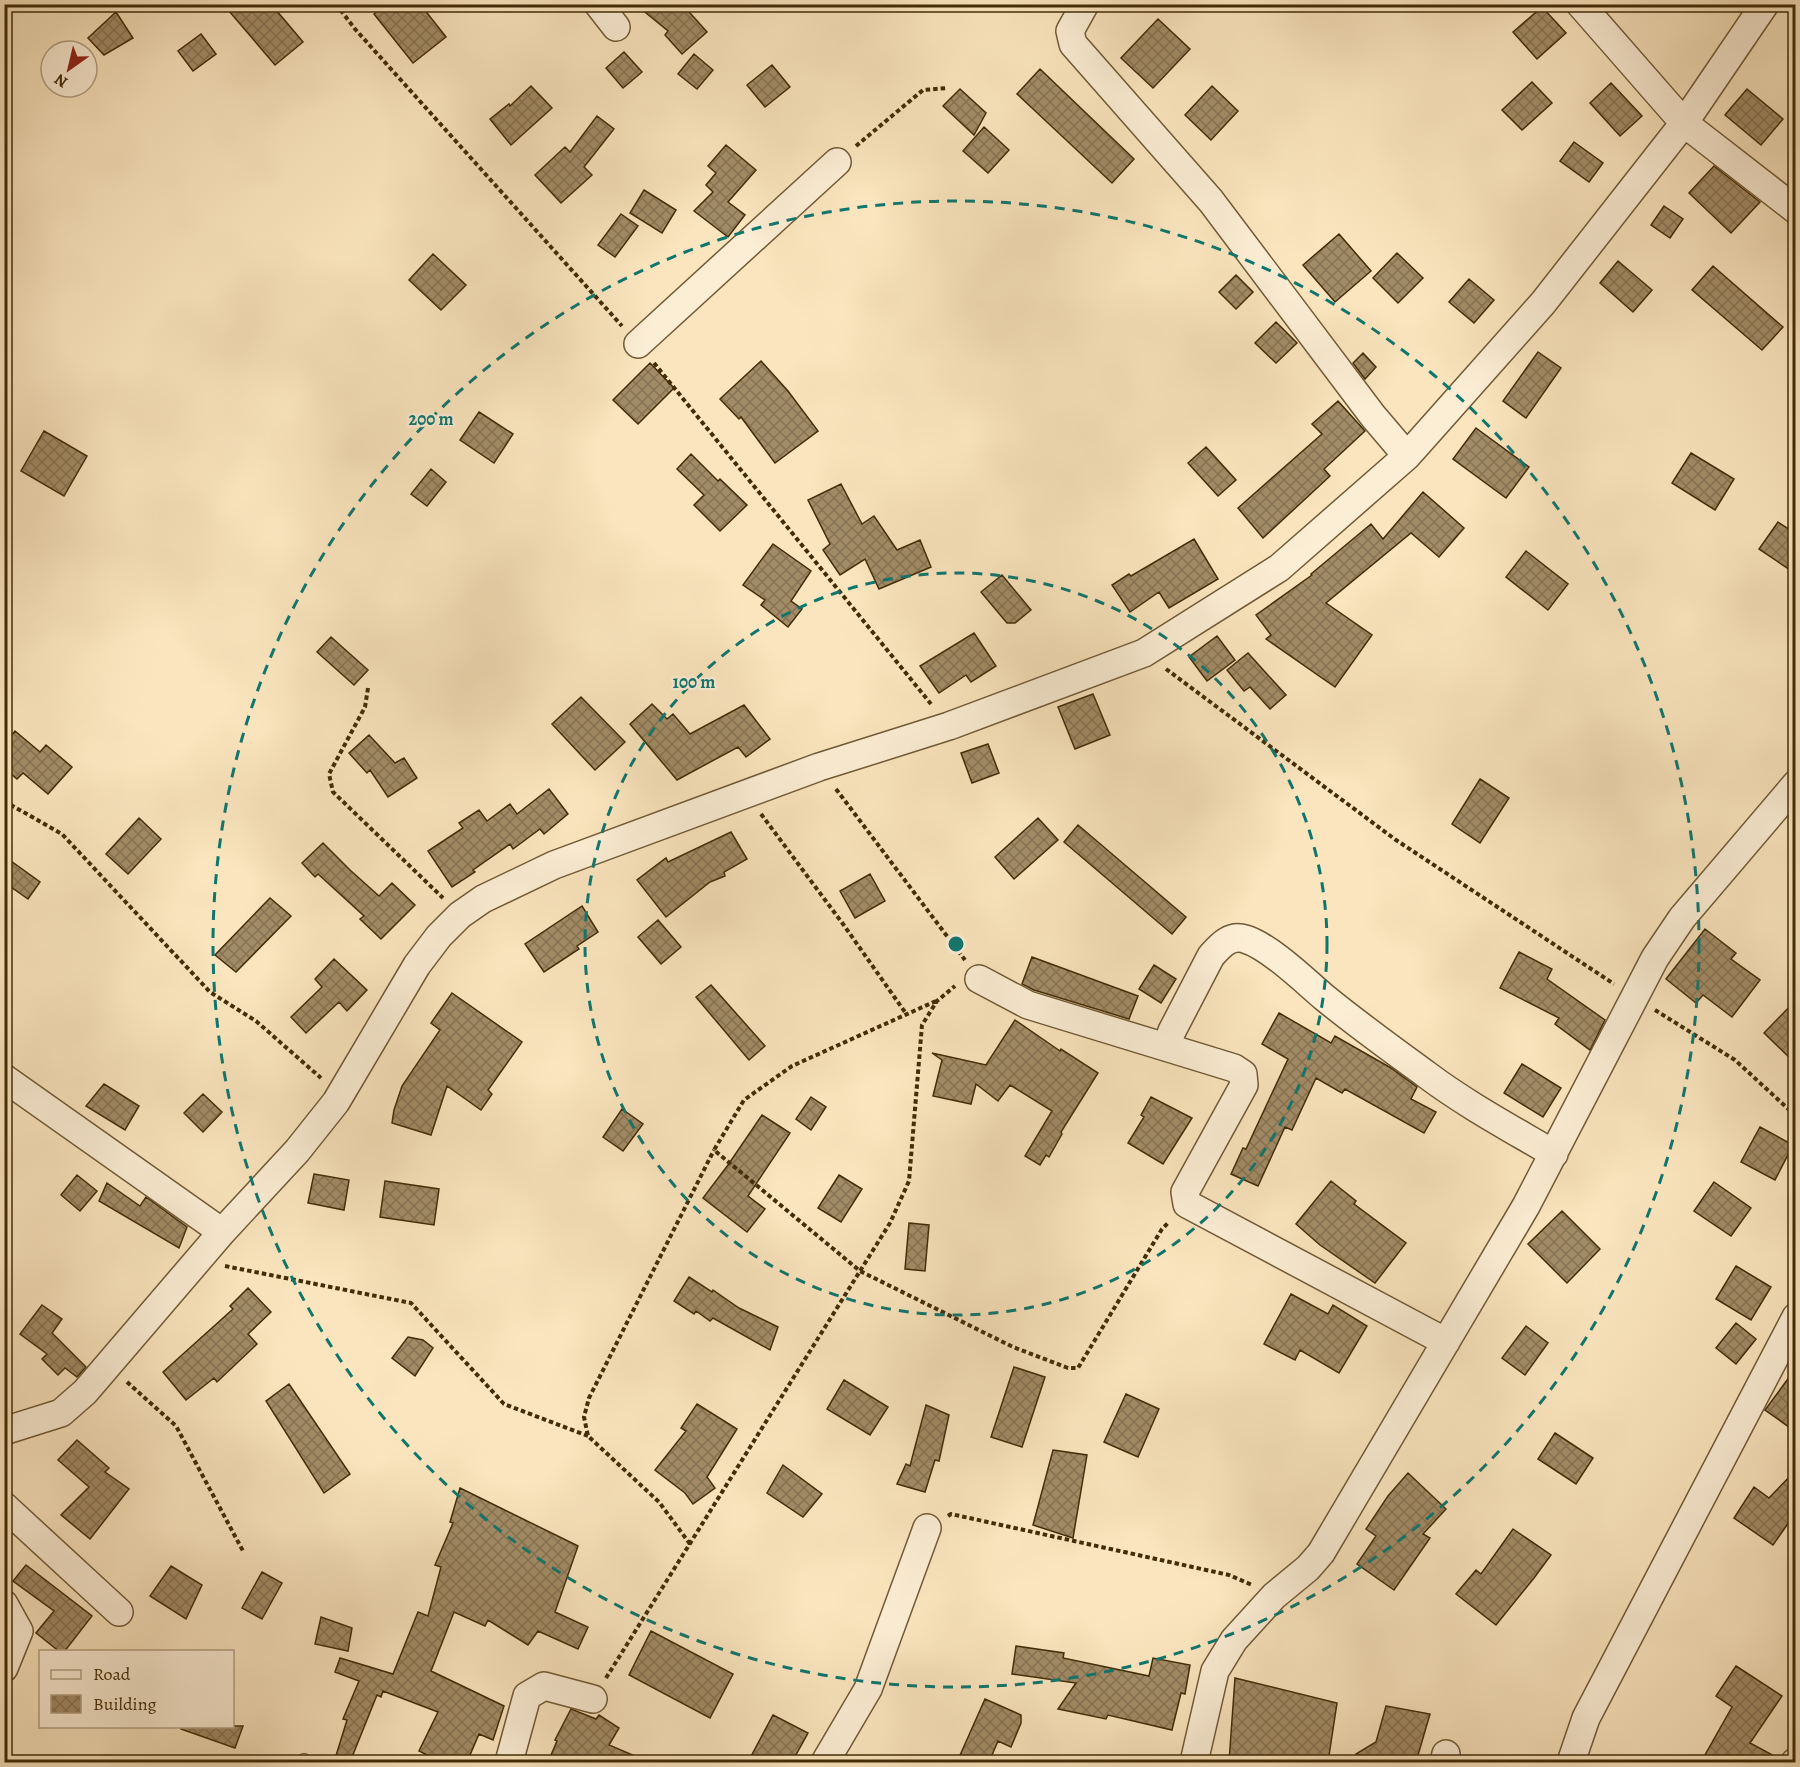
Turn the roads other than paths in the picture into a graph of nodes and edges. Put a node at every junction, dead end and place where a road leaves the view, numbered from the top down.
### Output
1 (598, 4) edge
2 (1085, 4) edge
3 (1580, 4) edge
4 (1765, 4) edge
5 (616, 27) dead end
6 (1684, 123) junction
7 (837, 162) road end
8 (1796, 210) edge
9 (638, 344) dead end
10 (1407, 456) junction
11 (1796, 784) edge
12 (979, 979) road end
13 (1166, 1047) junction
14 (4, 1078) edge
15 (1554, 1154) junction
16 (222, 1232) junction
17 (1796, 1317) edge
18 (1446, 1342) junction
19 (4, 1431) edge
20 (4, 1506) edge
21 (927, 1528) road end
22 (4, 1604) edge
23 (119, 1612) dead end
24 (4, 1668) edge
25 (593, 1699) road end
26 (509, 1762) edge
27 (825, 1762) edge
28 (1194, 1762) edge
29 (1571, 1762) edge

1 - 5 street
2 - 10 street
3 - 6 street
4 - 6 street
6 - 8 street
6 - 10 street
7 - 9 street
10 - 16 street
11 - 15 street
12 - 13 street
13 - 15 street
13 - 18 street
14 - 16 street
15 - 18 street
16 - 19 street
17 - 29 street
18 - 28 street
20 - 23 street
21 - 27 street
22 - 24 street
25 - 26 street

